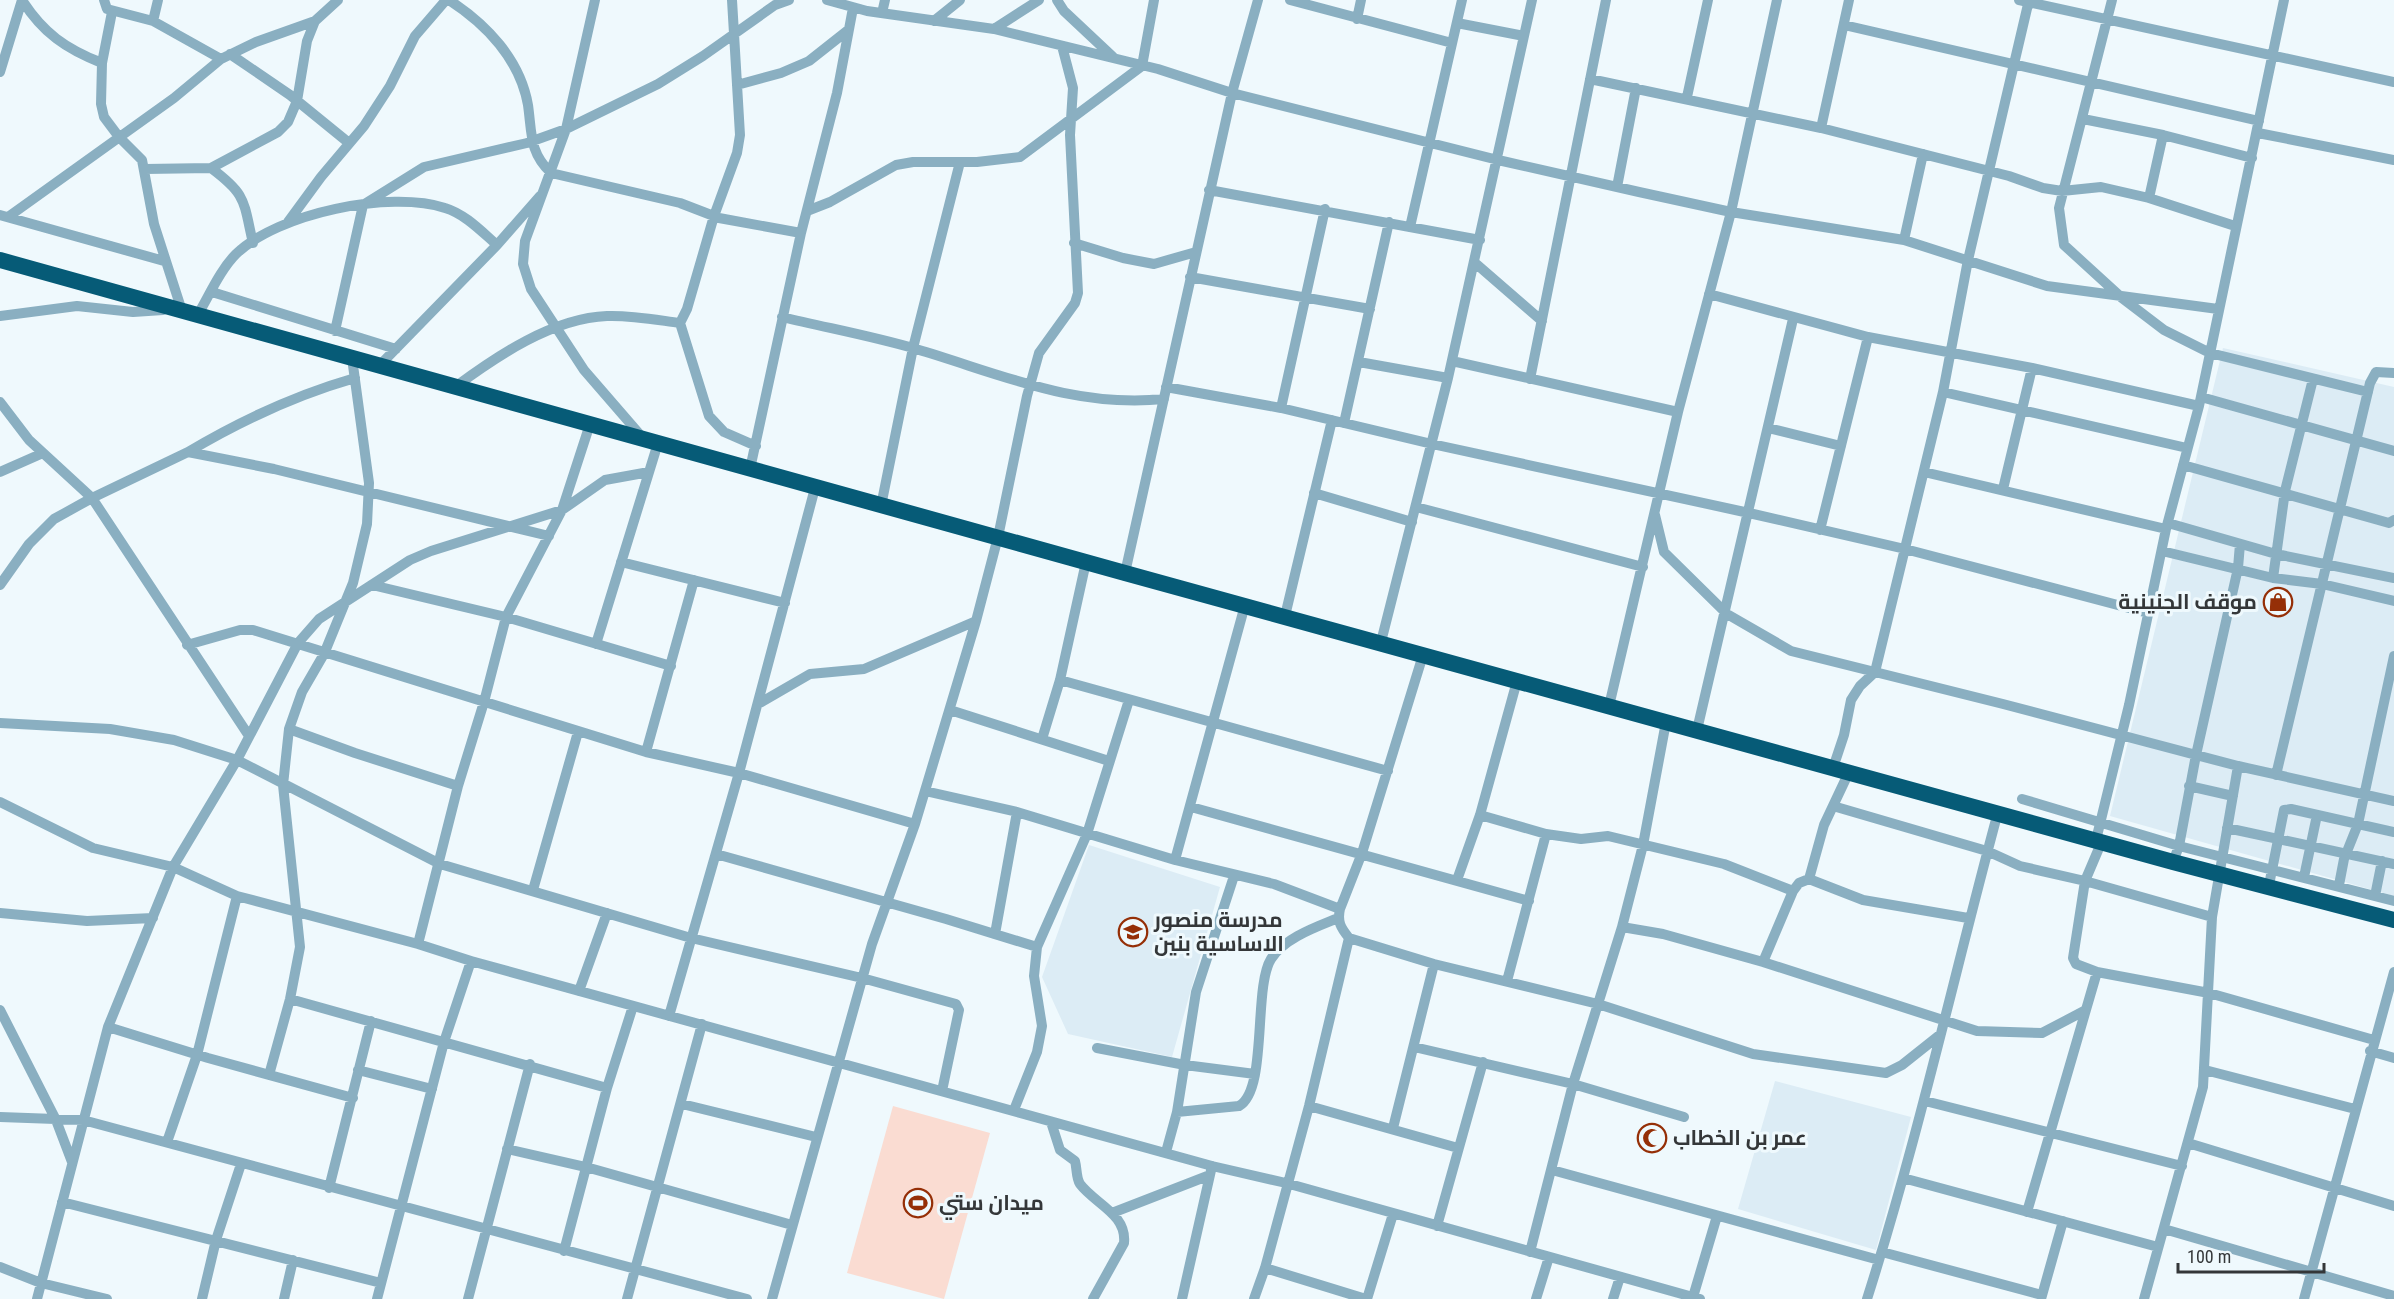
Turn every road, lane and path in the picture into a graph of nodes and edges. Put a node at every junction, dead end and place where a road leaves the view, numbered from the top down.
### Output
1 (22, 0) edge
2 (104, 0) edge
3 (158, 0) edge
4 (338, 0) edge
5 (447, 0) edge
6 (595, 0) edge
7 (732, 0) edge
8 (789, 0) edge
9 (827, 0) edge
10 (885, 0) edge
11 (960, 0) edge
12 (1039, 0) edge
13 (1057, 0) edge
14 (1154, 0) edge
15 (1258, 0) edge
16 (1290, 0) edge
17 (1360, 0) edge
18 (1462, 0) edge
19 (1532, 0) edge
20 (1606, 0) edge
21 (1777, 0) edge
22 (1850, 0) edge
23 (2112, 0) edge
24 (2283, 0) edge
25 (1704, 1) edge
26 (2025, 1) edge
27 (853, 8) junction
28 (112, 12) junction
29 (882, 13) junction
30 (1357, 19) junction
31 (2106, 20) junction
32 (153, 21) junction
33 (315, 21) junction
34 (934, 21) junction
35 (1457, 23) junction
36 (1844, 25) junction
37 (994, 29) junction
38 (847, 31) junction
39 (732, 35) junction
40 (1524, 36) junction
41 (1452, 43) junction
42 (1062, 46) junction
43 (226, 57) junction
44 (2273, 57) junction
45 (1114, 59) junction
46 (102, 63) junction
47 (1142, 66) junction
48 (2013, 66) junction
49 (0, 72) edge
50 (1590, 79) junction
51 (2394, 82) edge
52 (2092, 83) junction
53 (737, 85) junction
54 (1636, 88) junction
55 (1232, 93) junction
56 (1687, 98) junction
57 (297, 101) junction
58 (1752, 111) junction
59 (1071, 116) junction
60 (2083, 119) junction
61 (2259, 127) junction
62 (1821, 128) junction
63 (566, 129) junction
64 (2163, 135) junction
65 (118, 137) junction
66 (531, 141) junction
67 (1430, 142) junction
68 (349, 143) junction
69 (1923, 154) junction
70 (2252, 158) junction
71 (1498, 160) junction
72 (2394, 160) edge
73 (960, 162) junction
74 (211, 168) junction
75 (145, 169) junction
76 (1989, 170) junction
77 (551, 173) junction
78 (1571, 176) junction
79 (1617, 187) junction
80 (544, 190) junction
81 (1209, 190) junction
82 (2062, 191) junction
83 (2149, 198) junction
84 (363, 205) junction
85 (1325, 209) junction
86 (807, 211) junction
87 (1731, 212) junction
88 (4, 216) edge
89 (714, 216) junction
90 (288, 222) junction
91 (1389, 222) junction
92 (2235, 226) junction
93 (1410, 227) junction
94 (801, 233) junction
95 (1480, 240) junction
96 (1904, 240) junction
97 (253, 243) junction
98 (1074, 243) junction
99 (497, 245) junction
100 (1196, 252) junction
101 (0, 260) edge
102 (1968, 260) junction
103 (164, 261) junction
104 (1474, 262) junction
105 (1190, 277) junction
106 (212, 292) junction
107 (1709, 294) junction
108 (1305, 297) junction
109 (2122, 298) junction
110 (1370, 309) junction
111 (2218, 309) junction
112 (184, 312) junction
113 (0, 316) edge
114 (782, 317) junction
115 (1793, 319) junction
116 (1542, 321) junction
117 (680, 323) junction
118 (556, 328) junction
119 (335, 331) junction
120 (1868, 338) junction
121 (913, 348) junction
122 (396, 349) junction
123 (1952, 352) junction
124 (2210, 354) junction
125 (352, 358) junction
126 (1452, 361) junction
127 (1359, 362) junction
128 (379, 366) junction
129 (2032, 368) junction
130 (2394, 373) edge
131 (355, 378) junction
132 (1448, 378) junction
133 (1530, 379) junction
134 (2313, 379) junction
135 (1030, 385) junction
136 (455, 387) junction
137 (1166, 387) junction
138 (1943, 392) junction
139 (2368, 392) junction
140 (1164, 399) junction
141 (0, 402) edge
142 (2200, 402) junction
143 (1281, 408) junction
144 (2022, 410) junction
145 (1678, 412) junction
146 (1332, 420) junction
147 (1344, 423) junction
148 (590, 424) junction
149 (2301, 425) junction
150 (1768, 428) junction
151 (651, 441) junction
152 (2357, 441) junction
153 (1432, 444) junction
154 (756, 446) junction
155 (1841, 446) junction
156 (2187, 448) junction
157 (2394, 451) edge
158 (188, 452) junction
159 (44, 453) junction
160 (2183, 465) junction
161 (750, 469) junction
162 (0, 472) edge
163 (649, 472) junction
164 (1924, 472) junction
165 (815, 488) junction
166 (2002, 489) junction
167 (2285, 491) junction
168 (1314, 493) junction
169 (1660, 493) junction
170 (370, 494) junction
171 (92, 498) junction
172 (881, 506) junction
173 (1416, 507) junction
174 (2340, 508) junction
175 (562, 510) junction
176 (1749, 513) junction
177 (1655, 515) junction
178 (2394, 520) edge
179 (1412, 522) junction
180 (2167, 526) junction
181 (505, 527) junction
182 (1820, 530) junction
183 (549, 536) junction
184 (998, 537) junction
185 (2240, 544) junction
186 (1905, 549) junction
187 (2162, 550) junction
188 (2276, 554) junction
189 (621, 562) junction
190 (1086, 562) junction
191 (2325, 564) junction
192 (1643, 567) junction
193 (2238, 568) junction
194 (1125, 573) junction
195 (2273, 578) junction
196 (2394, 578) edge
197 (694, 580) junction
198 (2322, 584) junction
199 (0, 585) edge
200 (372, 585) junction
201 (2394, 601) edge
202 (344, 602) junction
203 (785, 603) junction
204 (1245, 605) junction
205 (2148, 613) junction
206 (1727, 614) junction
207 (506, 616) junction
208 (1285, 616) junction
209 (976, 621) junction
210 (1381, 642) junction
211 (298, 644) junction
212 (596, 644) junction
213 (187, 645) junction
214 (324, 654) junction
215 (1423, 655) junction
216 (2394, 656) edge
217 (671, 666) junction
218 (1875, 672) junction
219 (1060, 680) junction
220 (1517, 681) junction
221 (1129, 700) junction
222 (484, 702) junction
223 (758, 704) junction
224 (1609, 706) junction
225 (950, 710) junction
226 (1666, 722) junction
227 (0, 723) edge
228 (1215, 724) junction
229 (289, 729) junction
230 (1697, 730) junction
231 (578, 732) junction
232 (2122, 735) junction
233 (249, 736) junction
234 (1042, 740) junction
235 (646, 752) junction
236 (2196, 755) junction
237 (237, 760) junction
238 (1109, 761) junction
239 (2238, 766) junction
240 (1841, 770) junction
241 (1388, 771) junction
242 (739, 773) junction
243 (2276, 775) junction
244 (283, 785) junction
245 (458, 786) junction
246 (2189, 786) junction
247 (925, 790) junction
248 (2364, 794) junction
249 (2233, 796) junction
250 (2022, 799) dead end
251 (2394, 801) edge
252 (0, 802) edge
253 (1833, 806) junction
254 (1191, 807) junction
255 (1017, 812) junction
256 (1998, 812) junction
257 (1480, 815) junction
258 (2317, 815) junction
259 (2100, 822) junction
260 (915, 824) junction
261 (2358, 824) junction
262 (2227, 828) junction
263 (2394, 832) edge
264 (1087, 834) junction
265 (1546, 834) junction
266 (2278, 838) junction
267 (2099, 840) junction
268 (1643, 845) junction
269 (2311, 845) junction
270 (1987, 851) junction
271 (1362, 853) junction
272 (2346, 853) junction
273 (716, 854) junction
274 (2176, 854) junction
275 (1175, 860) junction
276 (2382, 861) junction
277 (440, 864) junction
278 (2394, 864) edge
279 (2220, 865) junction
280 (173, 867) junction
281 (1234, 876) junction
282 (2270, 877) junction
283 (2304, 877) junction
284 (1809, 879) junction
285 (1457, 880) junction
286 (2085, 881) junction
287 (2339, 885) junction
288 (533, 890) junction
289 (1793, 891) junction
290 (237, 896) junction
291 (2375, 896) junction
292 (1529, 901) junction
293 (2394, 901) edge
294 (886, 902) junction
295 (0, 913) edge
296 (298, 913) junction
297 (607, 914) junction
298 (1339, 914) junction
299 (2212, 917) junction
300 (153, 918) junction
301 (1968, 918) junction
302 (2394, 920) edge
303 (1622, 927) junction
304 (995, 934) junction
305 (690, 938) junction
306 (1349, 938) junction
307 (418, 944) junction
308 (1036, 947) junction
309 (471, 961) junction
310 (1763, 963) junction
311 (1434, 964) junction
312 (2097, 972) junction
313 (2394, 972) edge
314 (862, 978) junction
315 (1507, 981) junction
316 (579, 991) junction
317 (2209, 993) junction
318 (290, 999) junction
319 (1598, 1005) junction
320 (633, 1006) junction
321 (0, 1010) edge
322 (2084, 1011) junction
323 (669, 1016) junction
324 (1946, 1020) junction
325 (372, 1021) junction
326 (702, 1024) junction
327 (108, 1027) junction
328 (1941, 1034) junction
329 (2374, 1040) junction
330 (444, 1042) junction
331 (1414, 1047) junction
332 (1097, 1048) dead end
333 (2370, 1051) junction
334 (197, 1055) junction
335 (2394, 1058) edge
336 (837, 1062) junction
337 (1483, 1062) junction
338 (530, 1064) junction
339 (1185, 1065) junction
340 (358, 1070) junction
341 (2205, 1070) junction
342 (1255, 1074) junction
343 (269, 1075) junction
344 (1573, 1084) junction
345 (607, 1088) junction
346 (432, 1089) junction
347 (942, 1091) junction
348 (353, 1098) junction
349 (1925, 1101) junction
350 (682, 1104) junction
351 (1309, 1106) junction
352 (2355, 1109) junction
353 (1014, 1110) junction
354 (1177, 1112) junction
355 (0, 1117) edge
356 (1684, 1117) dead end
357 (56, 1120) junction
358 (83, 1120) junction
359 (1052, 1122) junction
360 (1393, 1128) junction
361 (2049, 1132) junction
362 (816, 1137) junction
363 (167, 1142) junction
364 (2188, 1143) junction
365 (1458, 1148) junction
366 (507, 1149) junction
367 (1166, 1152) junction
368 (72, 1162) junction
369 (241, 1164) junction
370 (2182, 1166) junction
371 (586, 1167) junction
372 (1552, 1170) junction
373 (1211, 1171) junction
374 (1903, 1178) junction
375 (1286, 1183) junction
376 (329, 1188) junction
377 (659, 1189) junction
378 (2335, 1189) junction
379 (62, 1202) junction
380 (403, 1206) junction
381 (2394, 1206) edge
382 (2027, 1212) junction
383 (1112, 1213) junction
384 (1393, 1214) junction
385 (1717, 1216) junction
386 (2063, 1221) junction
387 (792, 1225) junction
388 (1437, 1226) junction
389 (485, 1229) junction
390 (2164, 1229) junction
391 (216, 1240) junction
392 (2158, 1247) junction
393 (564, 1251) junction
394 (1530, 1252) junction
395 (1881, 1256) junction
396 (1549, 1257) junction
397 (293, 1260) junction
398 (0, 1267) edge
399 (1265, 1268) junction
400 (634, 1270) junction
401 (2312, 1273) junction
402 (1620, 1277) junction
403 (41, 1283) junction
404 (381, 1283) junction
405 (2394, 1296) edge
406 (2041, 1297) edge
407 (1696, 1298) edge
408 (37, 1299) edge
409 (107, 1299) edge
410 (202, 1299) edge
411 (284, 1299) edge
412 (377, 1299) edge
413 (468, 1299) edge
414 (627, 1299) edge
415 (747, 1299) edge
416 (772, 1299) edge
417 (1093, 1299) edge
418 (1182, 1299) edge
419 (1254, 1299) edge
420 (1367, 1299) edge
421 (1536, 1299) edge
422 (1613, 1299) edge
423 (1867, 1299) edge
424 (2144, 1299) edge
425 (2304, 1299) edge

1 - 46 street
1 - 49 street
2 - 28 street
3 - 32 street
4 - 33 street
5 - 66 street
5 - 68 street
6 - 63 street
7 - 39 street
8 - 39 street
9 - 27 street
10 - 29 street
11 - 34 street
12 - 37 street
13 - 45 street
14 - 47 street
15 - 55 street
16 - 30 street
17 - 30 street
18 - 35 street
19 - 40 street
20 - 50 street
21 - 58 street
22 - 36 street
23 - 31 street
24 - 44 street
25 - 56 street
26 - 31 street
26 - 48 street
27 - 29 street
27 - 38 street
28 - 32 street
28 - 46 street
29 - 34 street
30 - 41 street
31 - 44 street
31 - 52 street
32 - 43 street
33 - 43 street
33 - 57 street
34 - 37 street
35 - 40 street
35 - 41 street
36 - 48 street
36 - 62 street
37 - 42 street
38 - 53 street
38 - 86 street
39 - 53 street
39 - 63 street
40 - 71 street
41 - 67 street
42 - 45 street
42 - 59 street
43 - 57 street
43 - 65 street
44 - 51 street
44 - 61 street
45 - 47 street
46 - 65 street
47 - 55 street
47 - 59 street
48 - 52 street
48 - 76 street
50 - 54 street
50 - 78 street
52 - 60 street
52 - 61 street
53 - 89 street
54 - 56 street
54 - 79 street
55 - 67 street
55 - 81 street
56 - 58 street
57 - 68 street
57 - 74 street
58 - 62 street
58 - 87 street
59 - 73 street
59 - 98 street
60 - 64 street
60 - 82 street
61 - 70 street
61 - 72 street
62 - 69 street
63 - 66 street
63 - 77 street
64 - 70 street
64 - 83 street
65 - 75 street
65 - 88 street
66 - 77 street
66 - 84 street
67 - 71 street
67 - 93 street
68 - 90 street
69 - 76 street
69 - 96 street
70 - 92 street
71 - 78 street
71 - 95 street
73 - 86 street
73 - 121 street
74 - 75 street
74 - 97 street
75 - 103 street
76 - 82 street
76 - 102 street
77 - 80 street
77 - 89 street
78 - 79 street
78 - 116 street
79 - 87 street
80 - 99 street
80 - 118 street
81 - 85 street
81 - 100 street
82 - 83 street
82 - 109 street
83 - 92 street
84 - 90 street
84 - 99 street
84 - 119 street
85 - 91 street
85 - 108 street
86 - 94 street
87 - 96 street
87 - 107 street
88 - 103 street
89 - 94 street
89 - 117 street
90 - 97 street
91 - 93 street
91 - 110 street
92 - 111 street
93 - 95 street
94 - 114 street
95 - 104 street
96 - 102 street
97 - 106 street
98 - 100 street
98 - 135 street
99 - 122 street
100 - 105 street
101 - 112 highway
102 - 109 street
102 - 123 street
103 - 112 street
104 - 116 street
104 - 126 street
105 - 108 street
105 - 137 street
106 - 112 street
106 - 119 street
107 - 115 street
107 - 145 street
108 - 110 street
108 - 143 street
109 - 111 street
109 - 124 street
110 - 127 street
111 - 124 street
112 - 113 street
112 - 125 highway
114 - 121 street
114 - 154 street
115 - 120 street
115 - 150 street
116 - 133 street
117 - 118 street
117 - 154 street
118 - 136 street
118 - 151 street
119 - 122 street
120 - 123 street
120 - 155 street
121 - 135 street
121 - 172 street
122 - 128 street
123 - 129 street
123 - 138 street
124 - 134 street
124 - 142 street
125 - 128 highway
125 - 131 street
126 - 132 street
126 - 133 street
127 - 132 street
127 - 147 street
128 - 136 highway
129 - 142 street
129 - 144 street
130 - 139 street
131 - 158 street
131 - 170 street
132 - 153 street
133 - 145 street
134 - 139 street
134 - 149 street
135 - 140 street
135 - 184 street
136 - 148 highway
137 - 140 street
137 - 143 street
138 - 144 street
138 - 164 street
139 - 152 street
140 - 194 street
141 - 159 street
142 - 149 street
142 - 156 street
143 - 146 street
144 - 156 street
144 - 166 street
145 - 169 street
146 - 147 street
146 - 168 street
147 - 153 street
148 - 151 highway
148 - 175 street
149 - 152 street
149 - 167 street
150 - 155 street
150 - 176 street
151 - 161 highway
151 - 163 street
152 - 157 street
152 - 174 street
153 - 169 street
153 - 173 street
154 - 161 street
155 - 182 street
156 - 160 street
158 - 170 street
158 - 171 street
159 - 162 street
159 - 171 street
160 - 167 street
160 - 180 street
161 - 165 highway
163 - 175 street
163 - 189 street
164 - 166 street
164 - 186 street
165 - 172 highway
165 - 203 street
166 - 180 street
167 - 174 street
167 - 188 street
168 - 179 street
168 - 208 street
169 - 176 street
169 - 177 street
170 - 181 street
170 - 202 street
171 - 199 street
171 - 213 street
172 - 184 highway
173 - 179 street
173 - 192 street
174 - 178 street
174 - 191 street
175 - 181 street
175 - 183 street
176 - 182 street
176 - 206 street
177 - 192 street
177 - 206 street
179 - 210 street
180 - 185 street
180 - 187 street
181 - 183 street
181 - 200 street
182 - 186 street
183 - 207 street
184 - 190 highway
184 - 209 street
185 - 188 street
185 - 193 street
186 - 205 street
186 - 218 street
187 - 193 street
187 - 205 street
188 - 191 street
188 - 195 street
189 - 197 street
189 - 212 street
190 - 194 highway
190 - 219 street
191 - 196 street
191 - 198 street
192 - 224 street
193 - 195 street
193 - 236 street
194 - 204 highway
195 - 198 street
197 - 203 street
197 - 217 street
198 - 201 street
198 - 243 street
200 - 202 street
200 - 207 street
202 - 211 street
202 - 214 street
203 - 223 street
204 - 208 highway
204 - 228 street
205 - 232 street
206 - 218 street
206 - 230 street
207 - 212 street
207 - 222 street
208 - 210 highway
209 - 223 street
209 - 225 street
210 - 215 highway
211 - 213 street
211 - 214 street
211 - 233 street
212 - 217 street
213 - 233 street
214 - 222 street
214 - 229 street
215 - 220 highway
215 - 241 street
216 - 248 street
217 - 235 street
218 - 232 street
218 - 240 street
219 - 221 street
219 - 234 street
220 - 224 highway
220 - 257 street
221 - 228 street
221 - 238 street
222 - 231 street
222 - 245 street
223 - 242 street
224 - 226 highway
225 - 234 street
225 - 247 street
226 - 230 highway
226 - 268 street
227 - 237 street
228 - 241 street
228 - 254 street
229 - 244 street
229 - 245 street
230 - 240 highway
231 - 235 street
231 - 288 street
232 - 236 street
232 - 259 street
233 - 237 street
234 - 238 street
235 - 242 street
236 - 239 street
236 - 246 street
237 - 244 street
237 - 280 street
238 - 264 street
239 - 243 street
239 - 249 street
240 - 253 street
240 - 256 highway
241 - 271 street
242 - 260 street
242 - 273 street
243 - 248 street
244 - 277 street
244 - 296 street
245 - 277 street
246 - 249 street
246 - 274 street
247 - 255 street
247 - 260 street
248 - 251 street
248 - 261 street
249 - 262 street
250 - 259 street
252 - 280 street
253 - 270 street
253 - 284 street
254 - 271 street
254 - 275 street
255 - 264 street
255 - 304 street
256 - 267 highway
256 - 270 street
257 - 265 street
257 - 285 street
258 - 261 street
258 - 266 street
258 - 269 street
259 - 267 street
259 - 274 street
260 - 294 street
261 - 263 street
261 - 272 street
262 - 266 street
262 - 279 street
264 - 275 street
264 - 308 street
265 - 268 street
265 - 292 street
266 - 269 street
266 - 282 street
267 - 274 highway
267 - 286 street
268 - 289 street
268 - 303 street
269 - 272 street
269 - 283 street
270 - 286 street
270 - 301 street
271 - 285 street
271 - 298 street
272 - 276 street
272 - 287 street
273 - 294 street
273 - 305 street
274 - 279 highway
275 - 281 street
276 - 278 street
276 - 291 street
277 - 288 street
277 - 307 street
279 - 282 highway
279 - 299 street
280 - 290 street
280 - 300 street
281 - 298 street
281 - 339 street
282 - 283 street
282 - 302 highway
283 - 287 street
284 - 289 street
284 - 301 street
285 - 292 street
286 - 299 street
286 - 312 street
287 - 291 street
288 - 297 street
289 - 310 street
290 - 296 street
290 - 334 street
291 - 293 street
292 - 315 street
294 - 304 street
294 - 314 street
295 - 300 street
296 - 307 street
296 - 318 street
297 - 305 street
297 - 316 street
298 - 306 street
298 - 342 street
299 - 317 street
300 - 327 street
301 - 324 street
303 - 310 street
303 - 319 street
304 - 308 street
305 - 314 street
305 - 323 street
306 - 311 street
306 - 351 street
307 - 309 street
308 - 353 street
309 - 316 street
309 - 330 street
310 - 324 street
311 - 315 street
311 - 331 street
312 - 317 street
312 - 322 street
313 - 329 street
314 - 336 street
314 - 347 street
315 - 319 street
316 - 320 street
317 - 329 street
317 - 341 street
318 - 325 street
318 - 343 street
319 - 328 street
319 - 344 street
320 - 323 street
320 - 345 street
321 - 357 street
322 - 324 street
322 - 361 street
323 - 326 street
324 - 328 street
325 - 330 street
325 - 340 street
326 - 336 street
326 - 350 street
327 - 334 street
327 - 358 street
328 - 349 street
329 - 333 street
330 - 338 street
330 - 346 street
331 - 337 street
331 - 360 street
332 - 339 street
333 - 335 street
333 - 352 street
334 - 343 street
334 - 363 street
336 - 347 street
336 - 362 street
337 - 344 street
337 - 365 street
338 - 345 street
338 - 366 street
339 - 342 street
339 - 354 street
340 - 346 street
340 - 348 street
341 - 352 street
341 - 364 street
342 - 354 street
343 - 348 street
344 - 356 street
344 - 372 street
345 - 371 street
346 - 380 street
347 - 353 street
348 - 376 street
349 - 361 street
349 - 374 street
350 - 362 street
350 - 377 street
351 - 360 street
351 - 375 street
352 - 378 street
353 - 359 street
354 - 367 street
355 - 357 street
357 - 358 street
357 - 368 street
358 - 363 street
358 - 368 street
359 - 367 street
359 - 383 street
360 - 365 street
361 - 370 street
361 - 382 street
362 - 387 street
363 - 369 street
364 - 370 street
364 - 378 street
365 - 388 street
366 - 371 street
366 - 389 street
367 - 373 street
368 - 379 street
369 - 376 street
369 - 391 street
370 - 390 street
371 - 377 street
371 - 393 street
372 - 385 street
372 - 394 street
373 - 375 street
373 - 383 street
373 - 418 street
374 - 382 street
374 - 395 street
375 - 384 street
375 - 399 street
376 - 380 street
377 - 387 street
377 - 400 street
378 - 381 street
378 - 401 street
379 - 391 street
379 - 403 street
380 - 389 street
380 - 404 street
382 - 386 street
383 - 417 street
384 - 388 street
384 - 420 street
385 - 395 street
385 - 407 street
386 - 392 street
386 - 406 street
387 - 416 street
388 - 394 street
389 - 393 street
389 - 413 street
390 - 392 street
390 - 401 street
391 - 397 street
391 - 410 street
392 - 424 street
393 - 400 street
394 - 396 street
395 - 406 street
395 - 423 street
396 - 402 street
396 - 421 street
397 - 404 street
397 - 411 street
398 - 403 street
399 - 419 street
399 - 420 street
400 - 414 street
400 - 415 street
401 - 405 street
401 - 425 street
402 - 407 street
402 - 422 street
403 - 408 street
403 - 409 street
404 - 412 street

